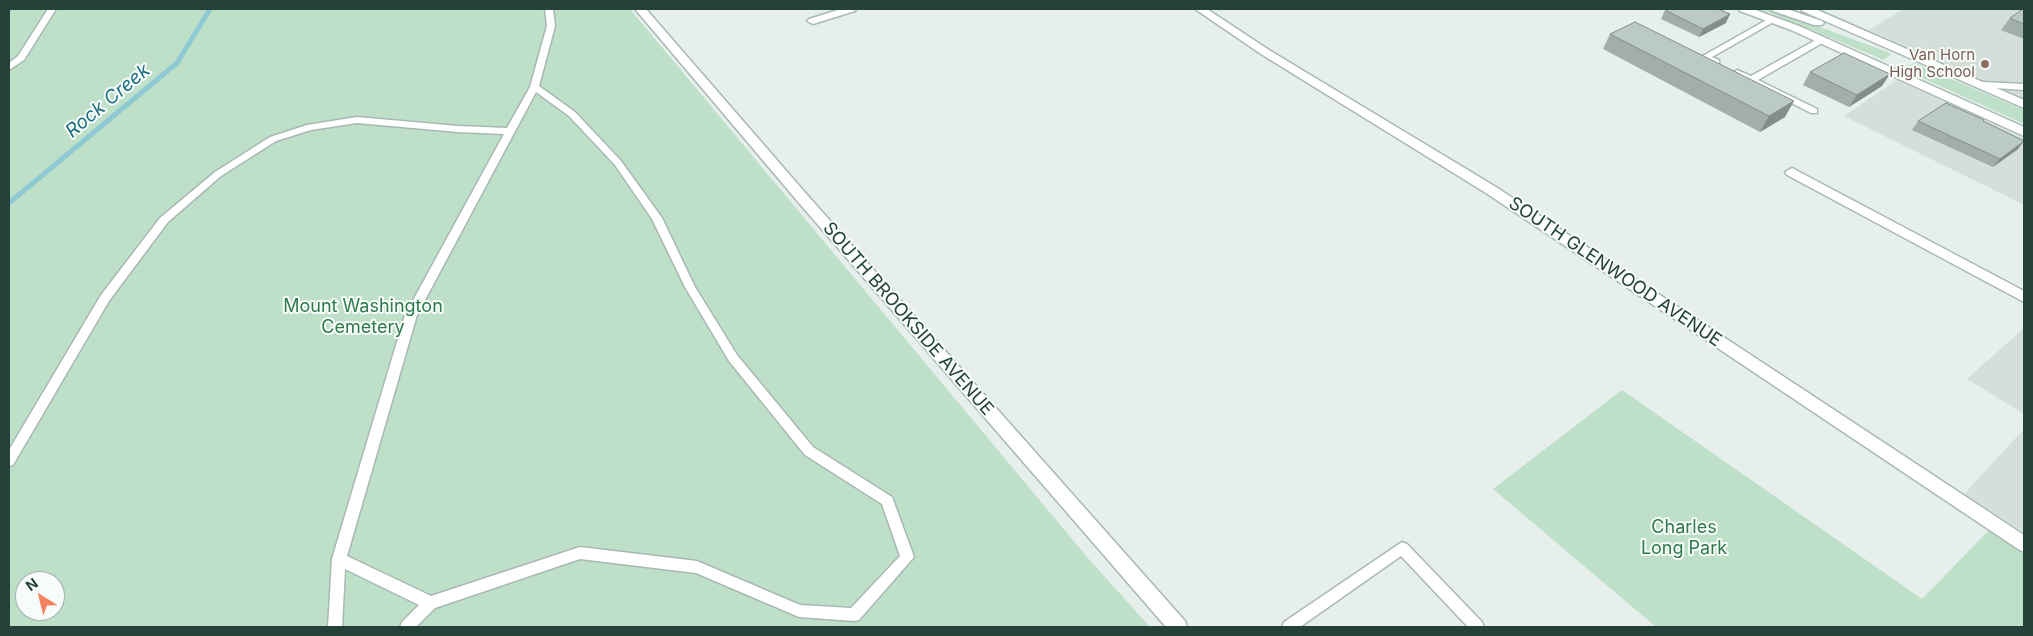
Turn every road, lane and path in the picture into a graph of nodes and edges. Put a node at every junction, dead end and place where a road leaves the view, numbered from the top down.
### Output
1 (52, 9) edge
2 (549, 9) edge
3 (640, 9) edge
4 (851, 9) edge
5 (1200, 9) edge
6 (1744, 9) edge
7 (1806, 9) edge
8 (1775, 14) edge
9 (813, 21) dead end
10 (1821, 40) junction
11 (1909, 54) junction
12 (9, 67) edge
13 (1887, 70) junction
14 (1751, 80) junction
15 (1982, 86) junction
16 (534, 87) junction
17 (2024, 87) edge
18 (2024, 104) edge
19 (1814, 111) dead end
20 (510, 131) junction
21 (2024, 132) edge
22 (1792, 172) dead end
23 (2024, 297) edge
24 (9, 461) edge
25 (2024, 544) edge
26 (340, 560) junction
27 (430, 603) junction
28 (335, 627) edge
29 (406, 627) edge
30 (1178, 627) edge
31 (1289, 627) edge
32 (1477, 627) edge

1 - 12 lane
2 - 16 lane
3 - 30 street, SOUTH BROOKSIDE AVENUE
4 - 9 street
5 - 25 street, SOUTH GLENWOOD AVENUE
6 - 8 street
7 - 11 street
8 - 10 street
8 - 11 street
8 - 14 lane
10 - 13 street
10 - 14 lane
11 - 13 street
11 - 15 street
13 - 21 street
14 - 19 lane
15 - 17 lane
15 - 18 street
16 - 20 lane
16 - 27 lane
20 - 24 lane
20 - 26 lane
22 - 23 street
26 - 27 lane
26 - 28 lane
27 - 29 lane
31 - 32 lane

